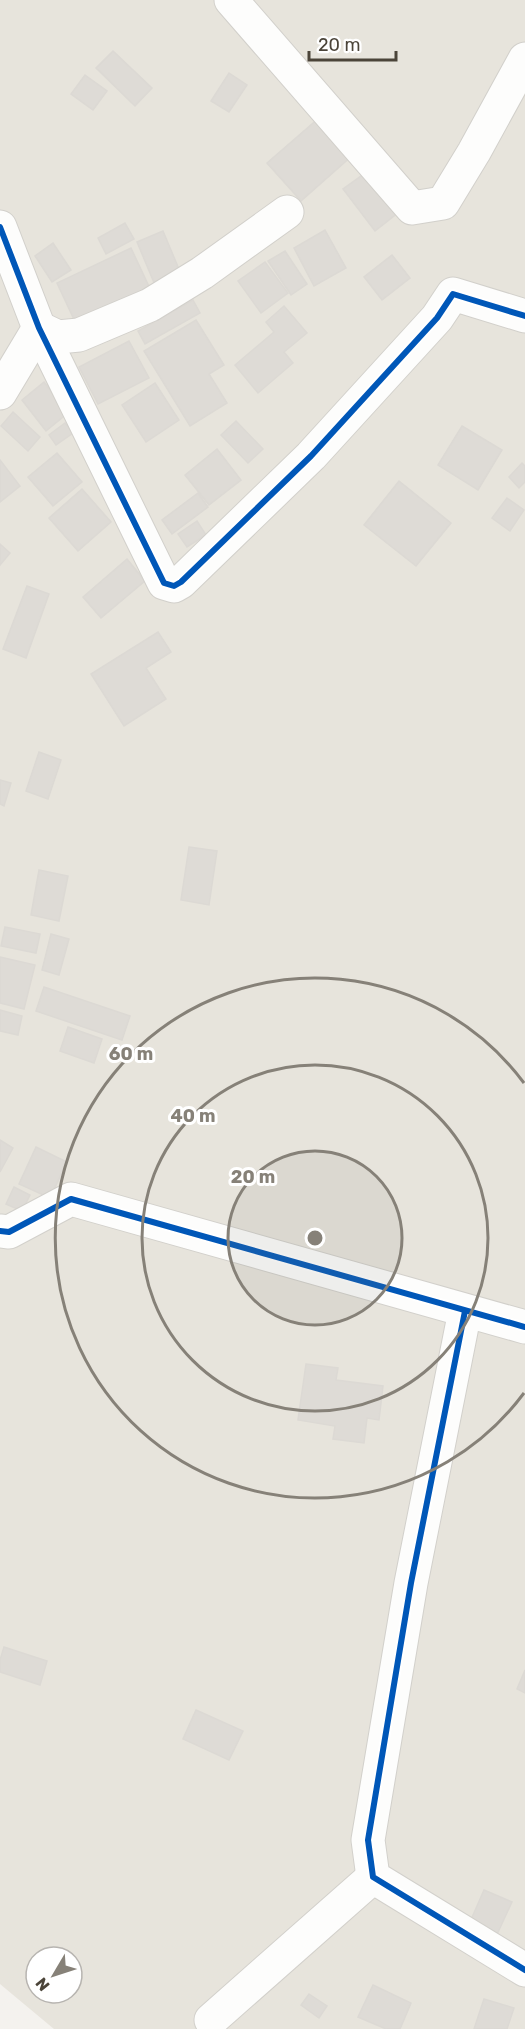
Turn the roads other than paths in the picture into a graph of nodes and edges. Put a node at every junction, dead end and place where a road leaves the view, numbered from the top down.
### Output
1 (231, 0) edge
2 (525, 59) edge
3 (288, 212) dead end
4 (0, 227) edge
5 (525, 316) edge
6 (39, 328) junction
7 (0, 393) edge
8 (0, 1231) edge
9 (465, 1311) junction
10 (525, 1328) edge
11 (373, 1877) junction
12 (525, 1970) edge
13 (211, 2020) dead end

1 - 2 street
3 - 6 street
4 - 6 street
5 - 6 street
6 - 7 street
8 - 9 street
9 - 10 street
9 - 11 street
11 - 12 street
11 - 13 street

